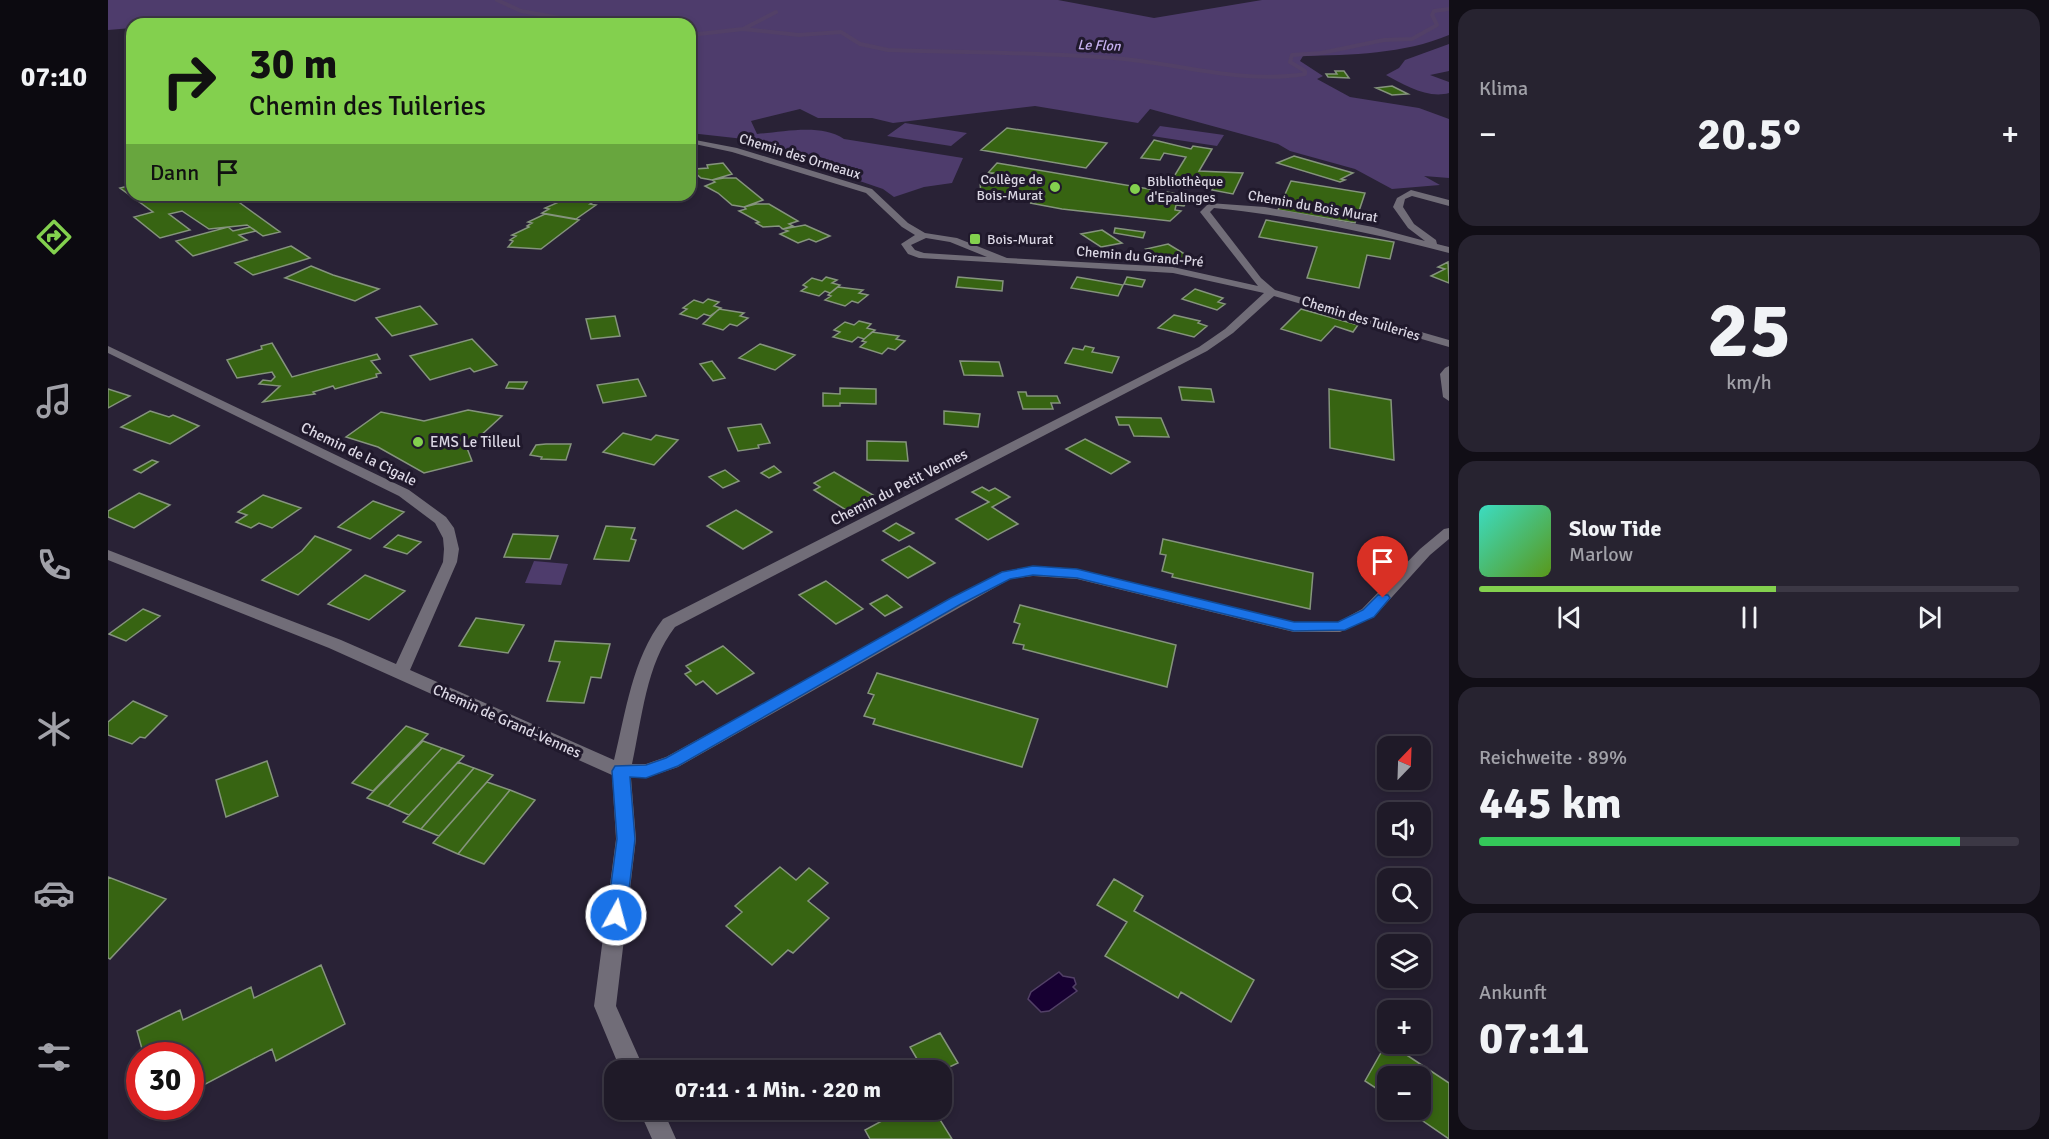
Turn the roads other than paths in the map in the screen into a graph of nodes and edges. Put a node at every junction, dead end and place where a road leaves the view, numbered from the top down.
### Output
1 (696, 142) edge
2 (1449, 203) edge
3 (923, 236) junction
4 (1449, 250) edge
5 (1004, 260) junction
6 (1272, 292) junction
7 (1449, 344) edge
8 (108, 349) edge
9 (1449, 370) edge
10 (1449, 397) edge
11 (1449, 532) edge
12 (108, 555) edge
13 (400, 673) junction
14 (621, 771) junction
15 (628, 1060) edge
16 (655, 1120) edge
17 (664, 1139) edge

1 - 3 street, Chemin des Ormeaux
2 - 4 street, Chemin du Bois Murat
3 - 5 street, Chemin du Grand-Pré
3 - 5 street, Chemin du Grand-Pré
4 - 6 street, Chemin du Bois Murat
5 - 6 street, Chemin du Grand-Pré
6 - 7 street, Chemin des Tuileries
6 - 14 street, Chemin du Petit Vennes
8 - 13 street, Chemin de la Cigale
9 - 10 street
11 - 14 street
12 - 13 street, Chemin de Grand-Vennes
13 - 14 street, Chemin de Grand-Vennes
14 - 15 street
16 - 17 street

